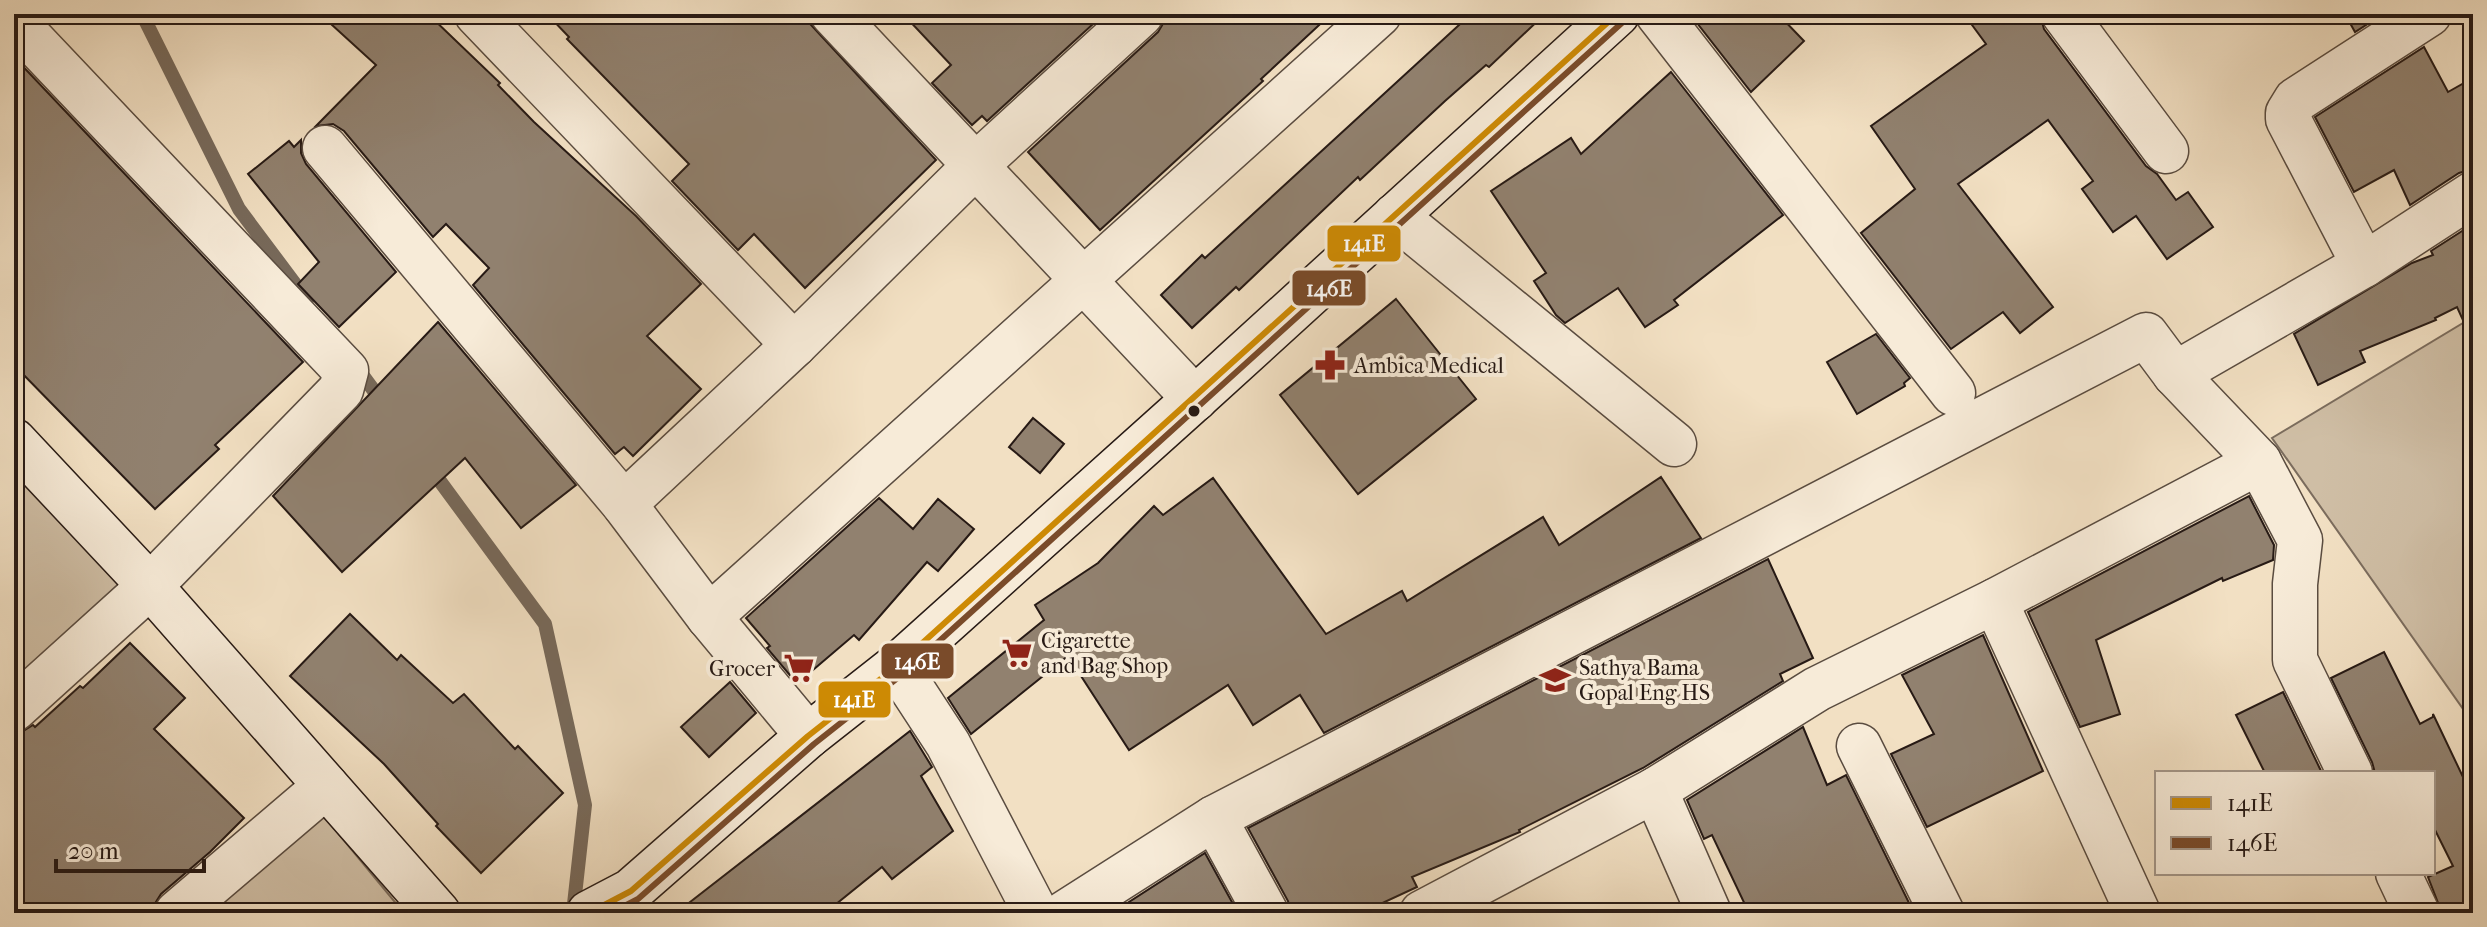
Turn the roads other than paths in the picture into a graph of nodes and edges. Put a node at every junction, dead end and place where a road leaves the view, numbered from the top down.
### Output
1 (477, 14) edge
2 (833, 14) edge
3 (1141, 14) edge
4 (1379, 14) edge
5 (1617, 14) edge
6 (1658, 14) edge
7 (2064, 14) edge
8 (2429, 14) edge
9 (14, 21) edge
10 (325, 148) dead end
11 (2166, 151) dead end
12 (976, 165) junction
13 (2473, 194) edge
14 (1395, 216) junction
15 (2364, 265) junction
16 (1085, 281) junction
17 (794, 345) junction
18 (2175, 374) junction
19 (1953, 393) dead end
20 (1195, 399) junction
21 (14, 441) edge
22 (1674, 444) dead end
23 (2259, 462) junction
24 (624, 504) junction
25 (150, 586) junction
26 (1995, 601) junction
27 (709, 617) junction
28 (897, 666) junction
29 (14, 709) edge
30 (808, 736) junction
31 (1859, 746) dead end
32 (2349, 771) edge
33 (326, 786) junction
34 (1655, 790) junction
35 (1214, 818) junction
36 (2399, 875) edge
37 (177, 913) edge
38 (438, 913) edge
39 (589, 913) edge
40 (1036, 913) edge
41 (1065, 913) edge
42 (1266, 913) edge
43 (1422, 913) edge
44 (1709, 913) edge
45 (1942, 913) edge
46 (2138, 913) edge
47 (2417, 913) edge

1 - 17 street
2 - 12 street
3 - 12 street
4 - 16 street
5 - 14 street
6 - 19 street
7 - 11 street
8 - 15 street
9 - 25 street
10 - 24 street
12 - 16 street
12 - 17 street
13 - 15 street
14 - 20 street
14 - 22 street
15 - 18 street
16 - 20 street
16 - 27 street
17 - 24 street
18 - 23 street
18 - 35 street
20 - 28 street
21 - 25 street
23 - 26 street
23 - 32 street
24 - 27 street
25 - 29 street
25 - 33 street
26 - 34 street
26 - 46 street
27 - 30 street
28 - 30 street
28 - 40 street
30 - 39 street
31 - 45 street
33 - 37 street
33 - 38 street
34 - 43 street
34 - 44 street
35 - 41 street
35 - 42 street
36 - 47 street

